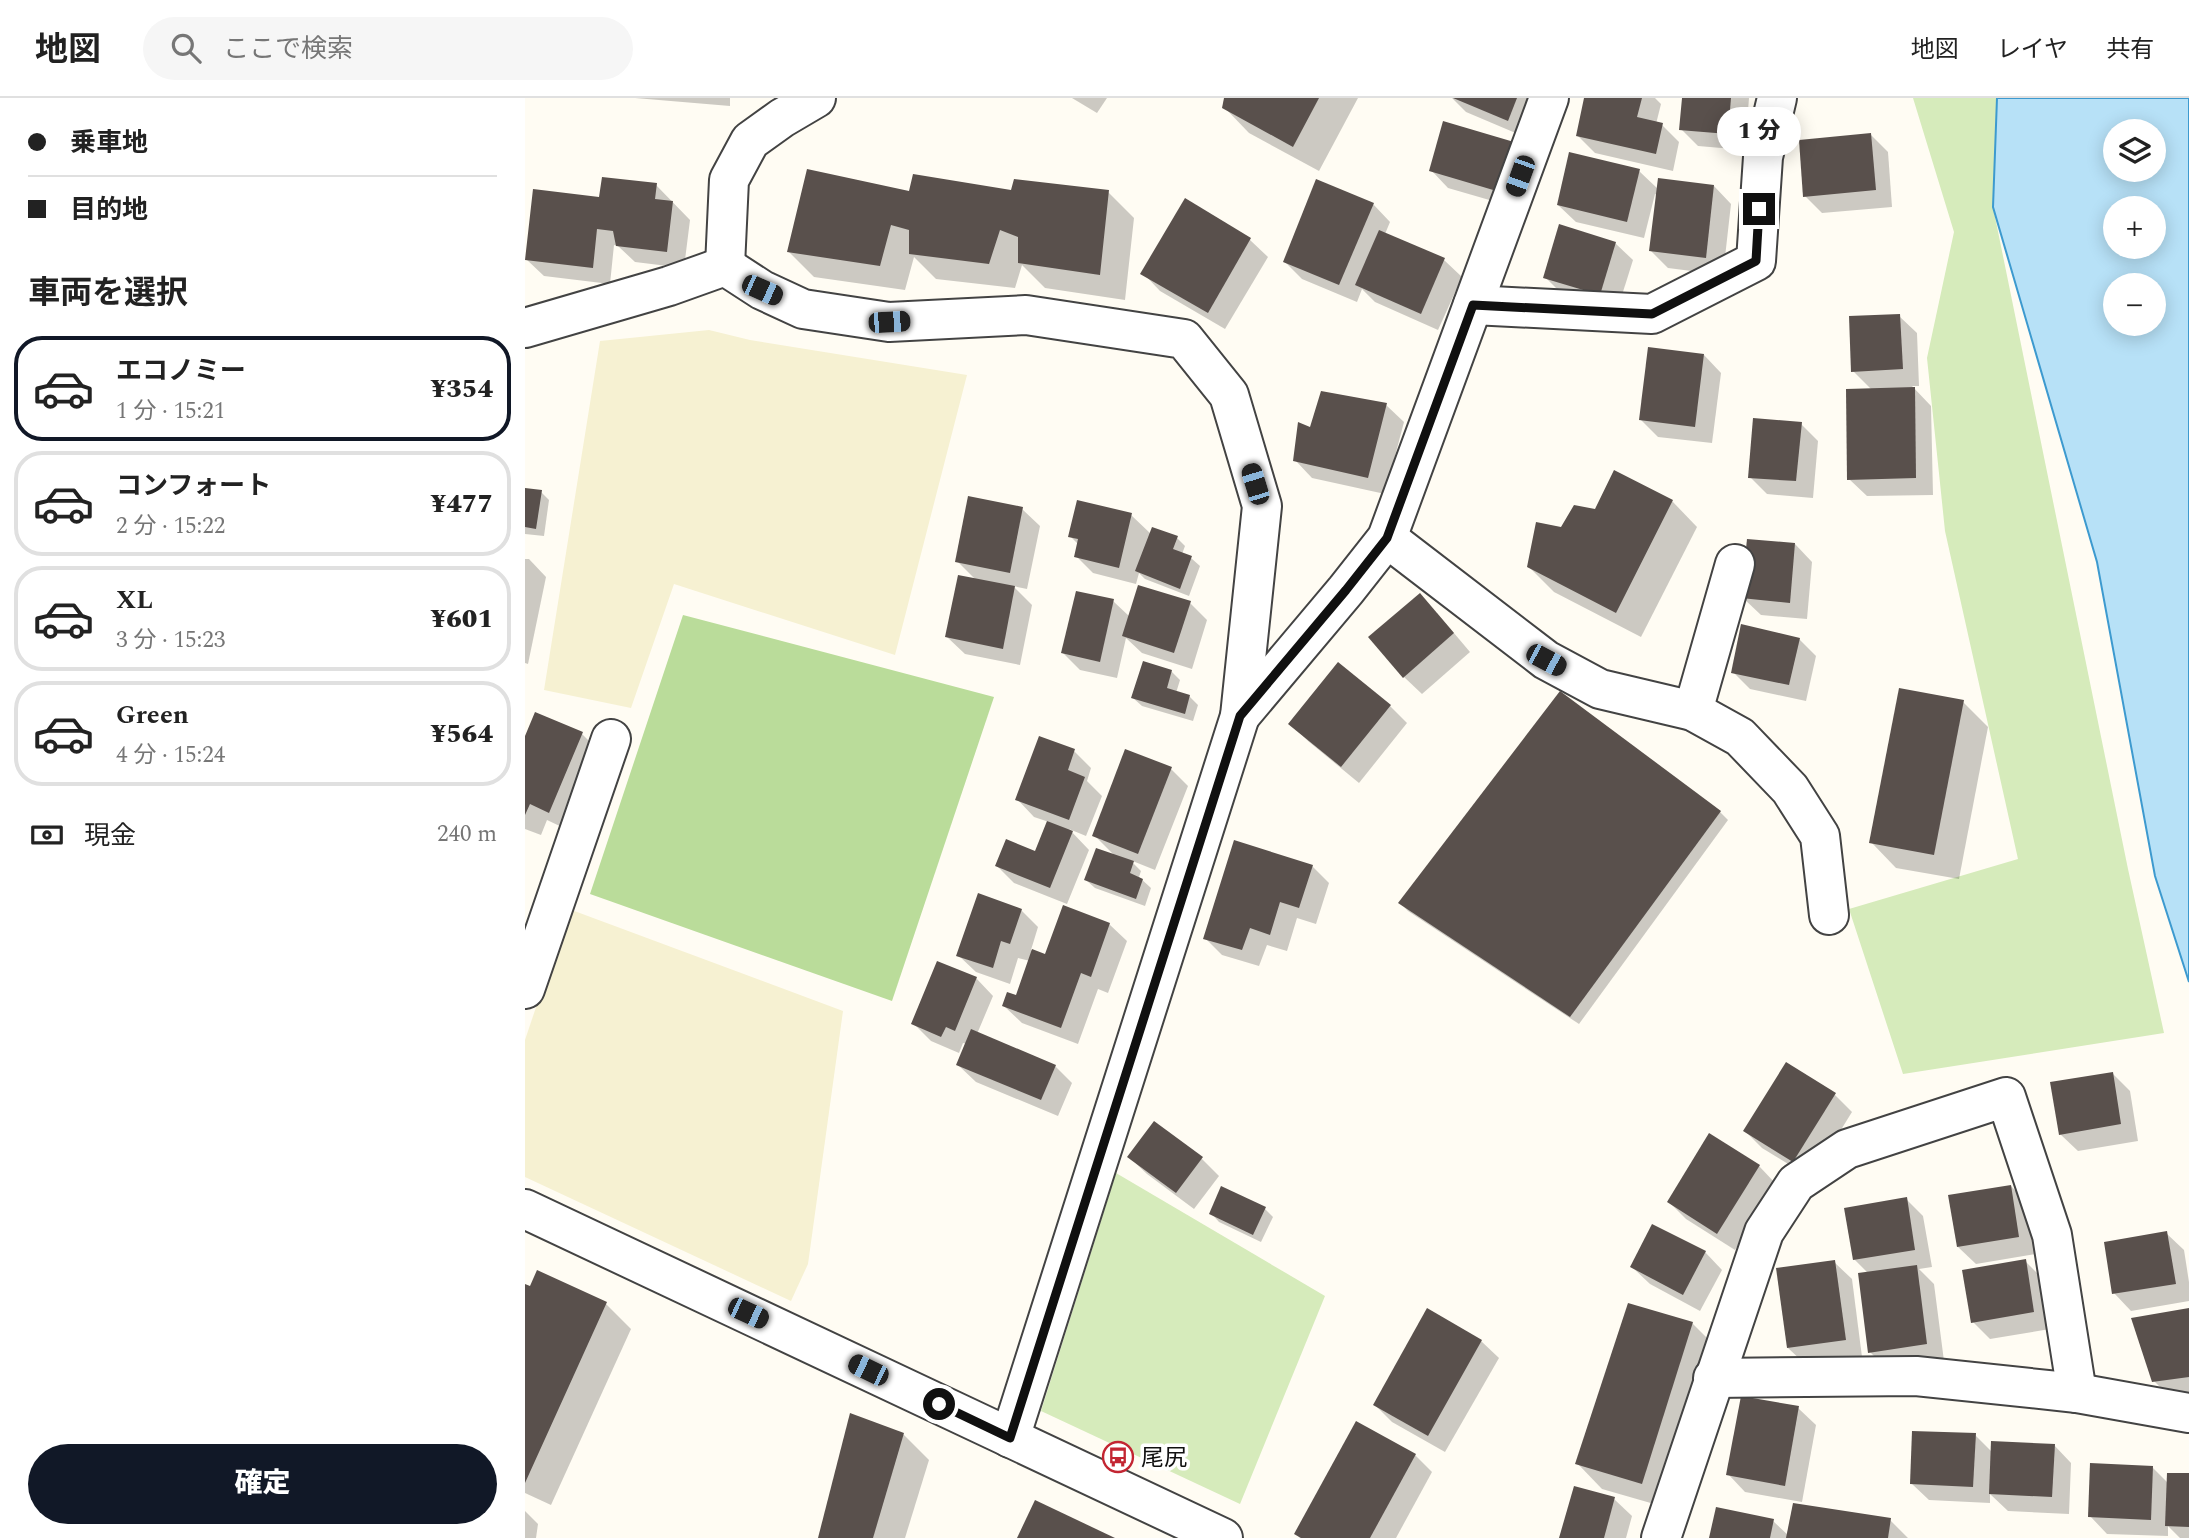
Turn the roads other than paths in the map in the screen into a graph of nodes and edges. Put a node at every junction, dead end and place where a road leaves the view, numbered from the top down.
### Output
1 (816, 98) edge
2 (1549, 98) edge
3 (1777, 98) edge
4 (725, 266) junction
5 (1473, 305) junction
6 (525, 327) edge
7 (1387, 538) junction
8 (1735, 564) dead end
9 (1693, 712) junction
10 (1240, 716) junction
11 (611, 739) dead end
12 (1829, 915) dead end
13 (525, 989) edge
14 (525, 1209) edge
15 (1713, 1378) junction
16 (2077, 1393) junction
17 (2189, 1413) edge
18 (1010, 1438) junction
19 (1223, 1538) edge
20 (1661, 1538) edge

1 - 4 street
2 - 5 street
3 - 5 street
4 - 6 street
4 - 10 street
5 - 7 street
7 - 9 street
7 - 10 street
8 - 9 street
9 - 12 street
10 - 18 street
11 - 13 street
14 - 18 street
15 - 16 street
15 - 16 street
15 - 20 street
16 - 17 street
18 - 19 street

